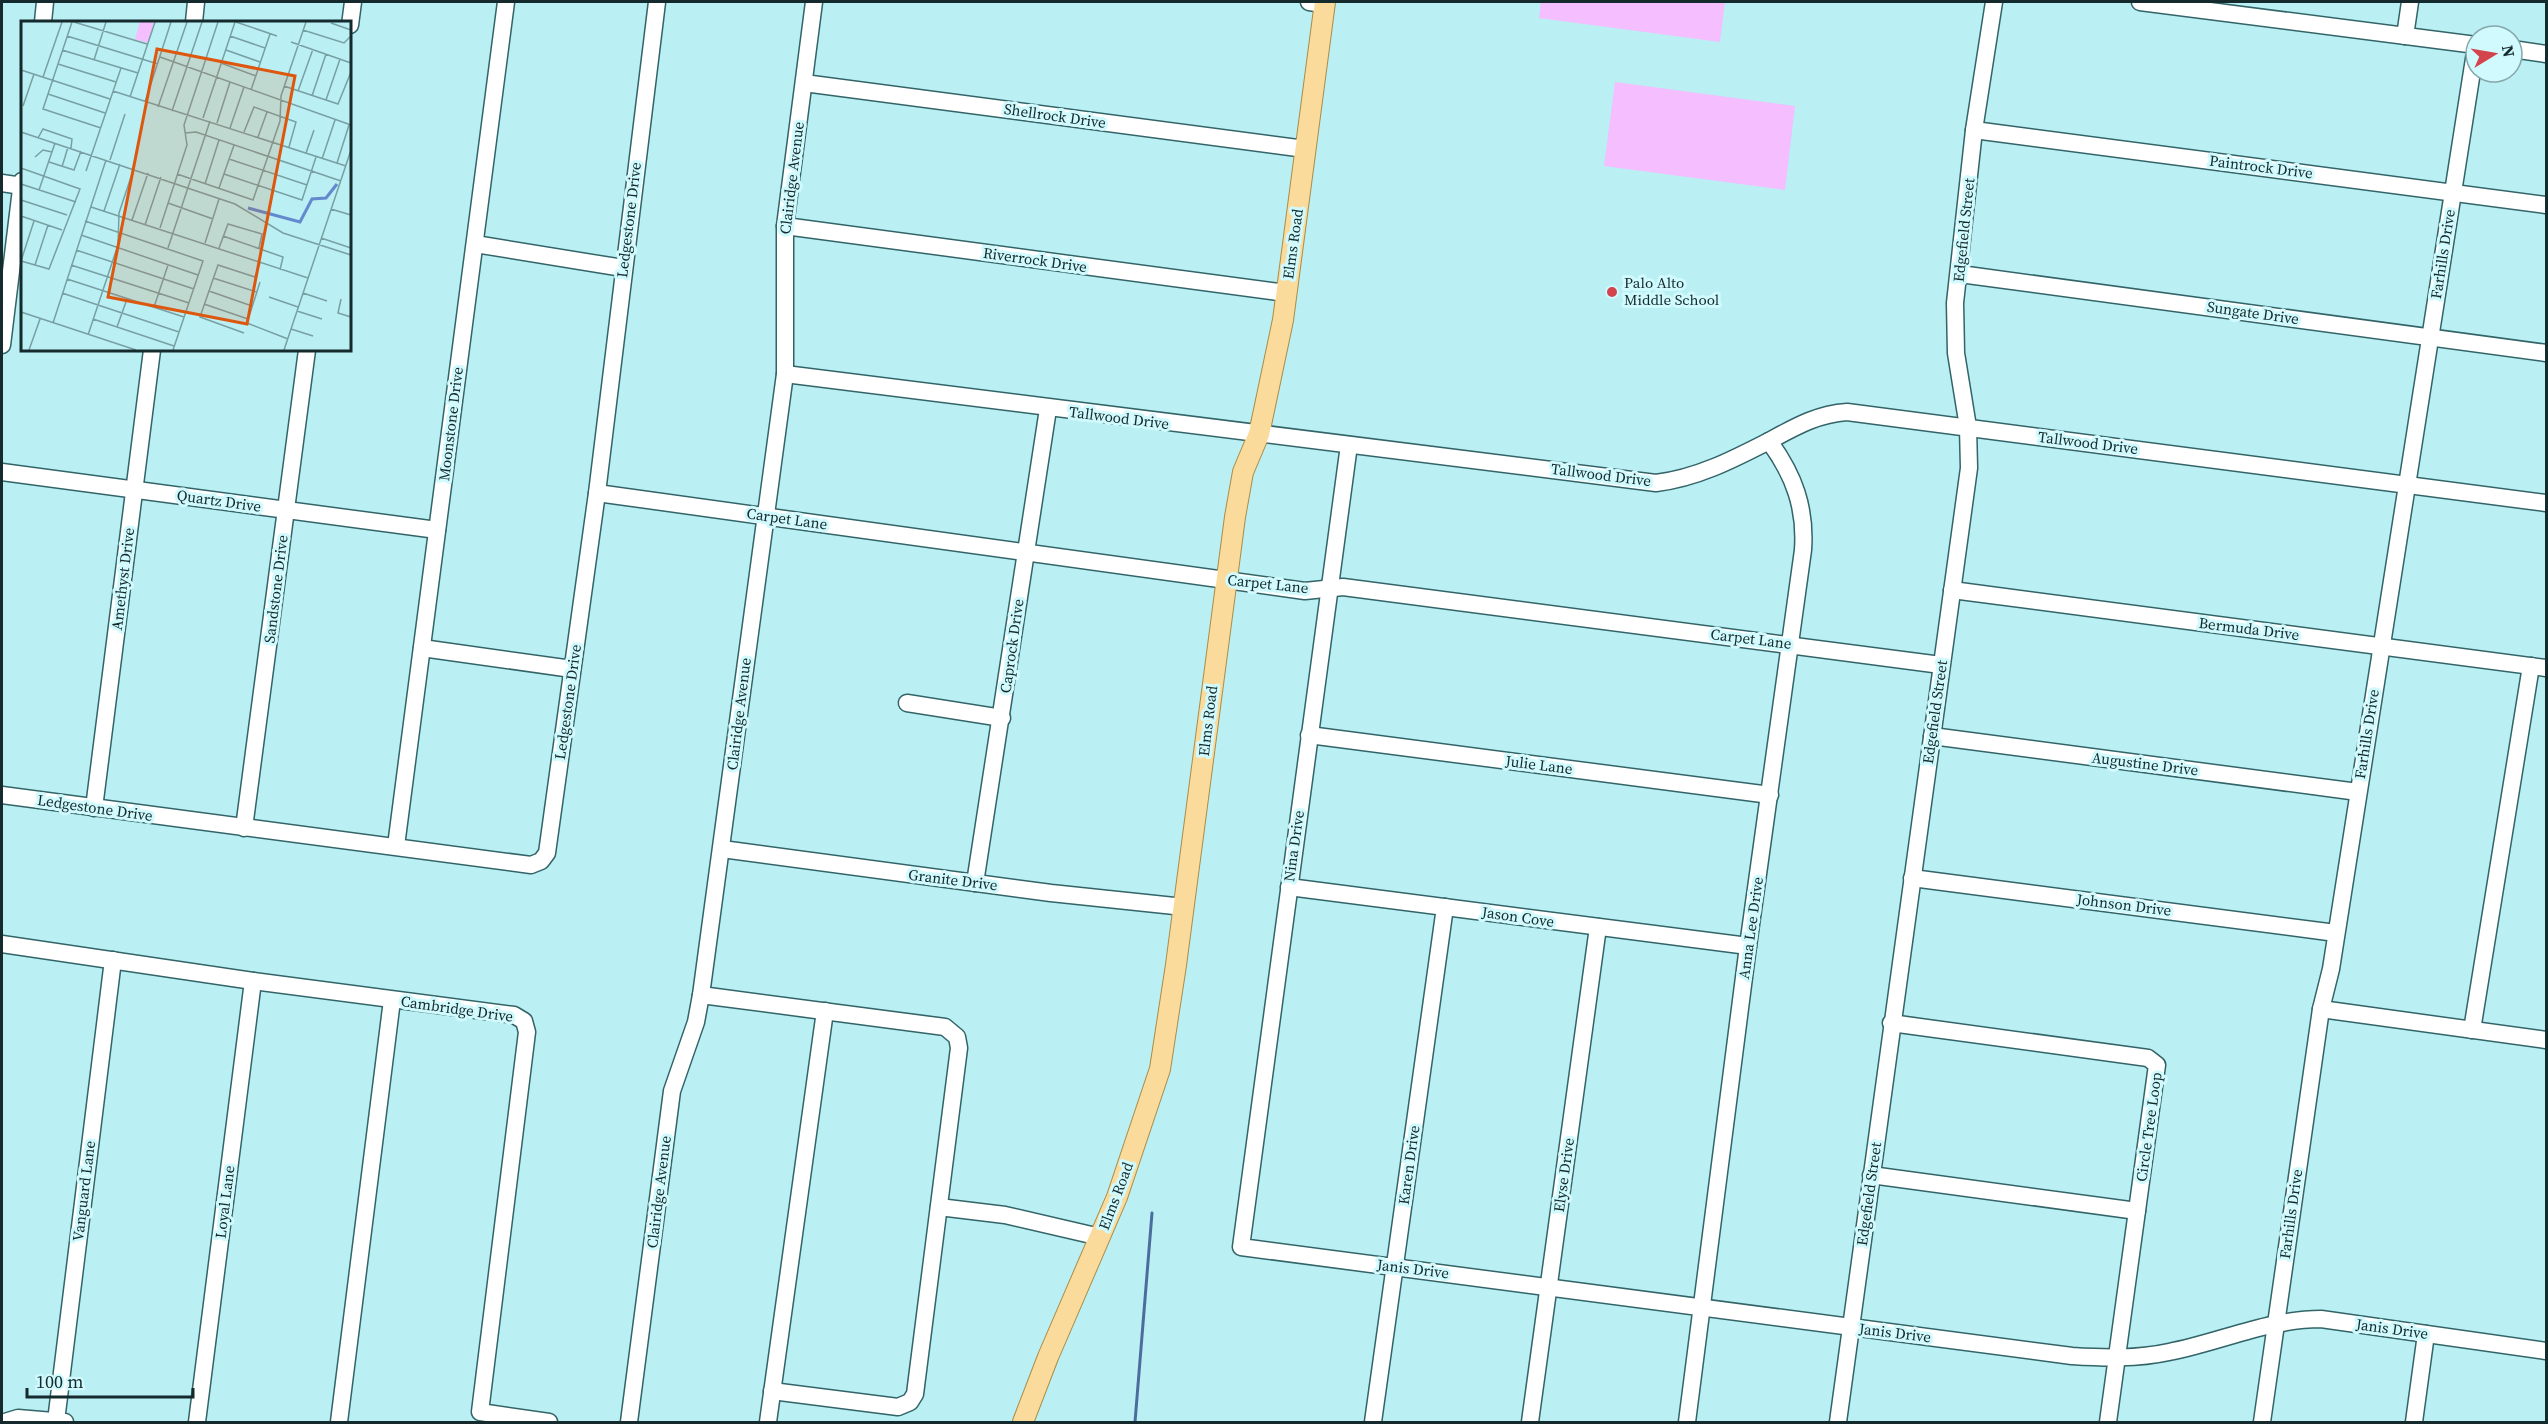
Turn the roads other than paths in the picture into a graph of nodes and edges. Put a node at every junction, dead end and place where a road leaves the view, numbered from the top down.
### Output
1 (45, 2) edge
2 (196, 2) edge
3 (353, 2) edge
4 (506, 2) edge
5 (657, 2) edge
6 (814, 2) edge
7 (1319, 2) edge
8 (1994, 2) edge
9 (2140, 2) edge
10 (2410, 2) edge
11 (43, 21) edge
12 (194, 21) edge
13 (351, 21) edge
14 (2405, 36) junction
15 (2464, 43) edge
16 (2524, 51) edge
17 (2547, 54) edge
18 (804, 83) junction
19 (2470, 84) edge
20 (1974, 130) junction
21 (1305, 149) junction
22 (2, 183) edge
23 (21, 186) edge
24 (2453, 192) junction
25 (21, 194) edge
26 (2547, 205) edge
27 (785, 226) junction
28 (475, 244) junction
29 (622, 267) junction
30 (1960, 274) junction
31 (1286, 293) junction
32 (2430, 337) junction
33 (2, 345) edge
34 (152, 351) edge
35 (307, 351) edge
36 (2547, 353) edge
37 (785, 374) junction
38 (1048, 409) junction
39 (1968, 427) junction
40 (1259, 434) junction
41 (1769, 441) junction
42 (1349, 445) junction
43 (2, 471) edge
44 (2406, 484) junction
45 (134, 489) junction
46 (597, 493) junction
47 (2547, 503) edge
48 (286, 509) junction
49 (764, 516) junction
50 (437, 530) junction
51 (1026, 550) junction
52 (1226, 580) junction
53 (1329, 588) junction
54 (1952, 591) junction
55 (1790, 644) junction
56 (2380, 645) junction
57 (422, 648) junction
58 (1941, 665) junction
59 (2539, 667) edge
60 (572, 669) junction
61 (907, 703) dead end
62 (1002, 718) junction
63 (1309, 735) junction
64 (1932, 736) junction
65 (2358, 792) junction
66 (2, 795) edge
67 (1770, 795) junction
68 (94, 808) junction
69 (244, 828) junction
70 (396, 846) junction
71 (722, 849) junction
72 (1912, 878) junction
73 (975, 883) junction
74 (1289, 887) junction
75 (1184, 907) junction
76 (1445, 907) junction
77 (1598, 927) junction
78 (2336, 933) junction
79 (2, 944) edge
80 (1749, 946) junction
81 (113, 960) junction
82 (253, 981) junction
83 (701, 995) junction
84 (392, 1000) junction
85 (2321, 1009) junction
86 (825, 1011) junction
87 (1891, 1023) junction
88 (2472, 1029) junction
89 (2547, 1040) edge
90 (1871, 1174) junction
91 (939, 1207) junction
92 (2137, 1211) junction
93 (1100, 1237) junction
94 (1241, 1247) joint
95 (1395, 1266) junction
96 (1549, 1287) junction
97 (1703, 1308) junction
98 (2277, 1323) junction
99 (1851, 1328) junction
100 (2426, 1334) junction
101 (2547, 1351) edge
102 (2117, 1358) junction
103 (772, 1391) junction
104 (5, 1421) edge
105 (60, 1422) edge
106 (196, 1422) edge
107 (339, 1422) edge
108 (549, 1422) edge
109 (628, 1422) edge
110 (768, 1422) edge
111 (1023, 1422) edge
112 (1373, 1422) edge
113 (1530, 1422) edge
114 (1687, 1422) edge
115 (1838, 1422) edge
116 (2108, 1422) edge
117 (2262, 1422) edge
118 (2414, 1422) edge

1 - 11 street
2 - 12 street
3 - 13 street
4 - 28 street, Moonstone Drive
5 - 29 street, Ledgestone Drive
6 - 18 street, Clairidge Avenue
7 - 21 main road, Elms Road
8 - 20 street, Edgefield Street
9 - 14 street
10 - 14 street
14 - 15 street
16 - 17 street
18 - 21 street, Shellrock Drive
18 - 27 street, Clairidge Avenue
19 - 24 street, Farhills Drive
20 - 24 street, Paintrock Drive
20 - 30 street, Edgefield Street
21 - 31 main road, Elms Road
22 - 23 street
24 - 26 street, Paintrock Drive
24 - 32 street, Farhills Drive
25 - 33 street
27 - 31 street, Riverrock Drive
27 - 37 street, Clairidge Avenue
28 - 29 street
28 - 50 street, Moonstone Drive
29 - 46 street, Ledgestone Drive
30 - 32 street, Sungate Drive
30 - 39 street, Edgefield Street
31 - 40 main road, Elms Road
32 - 36 street, Sungate Drive
32 - 44 street, Farhills Drive
34 - 45 street, Amethyst Drive
35 - 48 street, Sandstone Drive
37 - 38 street, Tallwood Drive
37 - 49 street, Clairidge Avenue
38 - 40 street, Tallwood Drive
38 - 51 street, Caprock Drive
39 - 41 street, Tallwood Drive
39 - 44 street, Tallwood Drive
39 - 54 street, Edgefield Street
40 - 42 street, Tallwood Drive
40 - 52 main road, Elms Road
41 - 42 street, Tallwood Drive
41 - 55 street, Anna Lee Drive
42 - 53 street, Nina Drive
43 - 45 street, Quartz Drive
44 - 47 street, Tallwood Drive
44 - 56 street, Farhills Drive
45 - 48 street, Quartz Drive
45 - 68 street, Amethyst Drive
46 - 49 street, Carpet Lane
46 - 60 street, Ledgestone Drive
48 - 50 street, Quartz Drive
48 - 69 street, Sandstone Drive
49 - 51 street, Carpet Lane
49 - 71 street, Clairidge Avenue
50 - 57 street, Moonstone Drive
51 - 52 street, Carpet Lane
51 - 62 street, Caprock Drive
52 - 53 street, Carpet Lane
52 - 75 main road, Elms Road
53 - 55 street, Carpet Lane
53 - 63 street, Nina Drive
54 - 56 street, Bermuda Drive
54 - 58 street, Edgefield Street
55 - 58 street, Carpet Lane
55 - 67 street, Anna Lee Drive
56 - 59 street, Bermuda Drive
56 - 65 street, Farhills Drive
57 - 60 street
57 - 70 street, Moonstone Drive
58 - 64 street, Edgefield Street
59 - 88 street
60 - 70 street, Ledgestone Drive
61 - 62 street
62 - 73 street, Caprock Drive
63 - 67 street, Julie Lane
63 - 74 street, Nina Drive
64 - 65 street, Augustine Drive
64 - 72 street, Edgefield Street
65 - 78 street, Farhills Drive
66 - 68 street, Ledgestone Drive
67 - 80 street, Anna Lee Drive
68 - 69 street, Ledgestone Drive
69 - 70 street, Ledgestone Drive
71 - 73 street, Granite Drive
71 - 83 street, Clairidge Avenue
72 - 78 street, Johnson Drive
72 - 87 street, Edgefield Street
73 - 75 street, Granite Drive
74 - 76 street, Jason Cove
74 - 94 street, Nina Drive
75 - 93 main road, Elms Road
76 - 77 street, Jason Cove
76 - 95 street, Karen Drive
77 - 80 street, Jason Cove
77 - 96 street, Elyse Drive
78 - 85 street, Farhills Drive
79 - 81 street, Cambridge Drive
80 - 97 street, Anna Lee Drive
81 - 82 street, Cambridge Drive
81 - 105 street, Vanguard Lane
82 - 84 street, Cambridge Drive
82 - 106 street, Loyal Lane
83 - 86 street
83 - 109 street, Clairidge Avenue
84 - 107 street
84 - 108 street, Cambridge Drive
85 - 88 street
85 - 98 street, Farhills Drive
86 - 91 street
86 - 103 street
87 - 90 street, Edgefield Street
87 - 92 street, Circle Tree Loop
88 - 89 street
90 - 92 street
90 - 99 street, Edgefield Street
91 - 93 street
91 - 103 street
92 - 102 street, Circle Tree Loop
93 - 111 main road, Elms Road
94 - 95 street, Janis Drive
95 - 96 street, Janis Drive
95 - 112 street, Karen Drive
96 - 97 street, Janis Drive
96 - 113 street, Elyse Drive
97 - 99 street, Janis Drive
97 - 114 street, Anna Lee Drive
98 - 100 street, Janis Drive
98 - 102 street, Janis Drive
98 - 117 street, Farhills Drive
99 - 102 street, Janis Drive
99 - 115 street, Edgefield Street
100 - 101 street, Janis Drive
100 - 118 street
102 - 116 street, Circle Tree Loop
103 - 110 street
104 - 105 street

